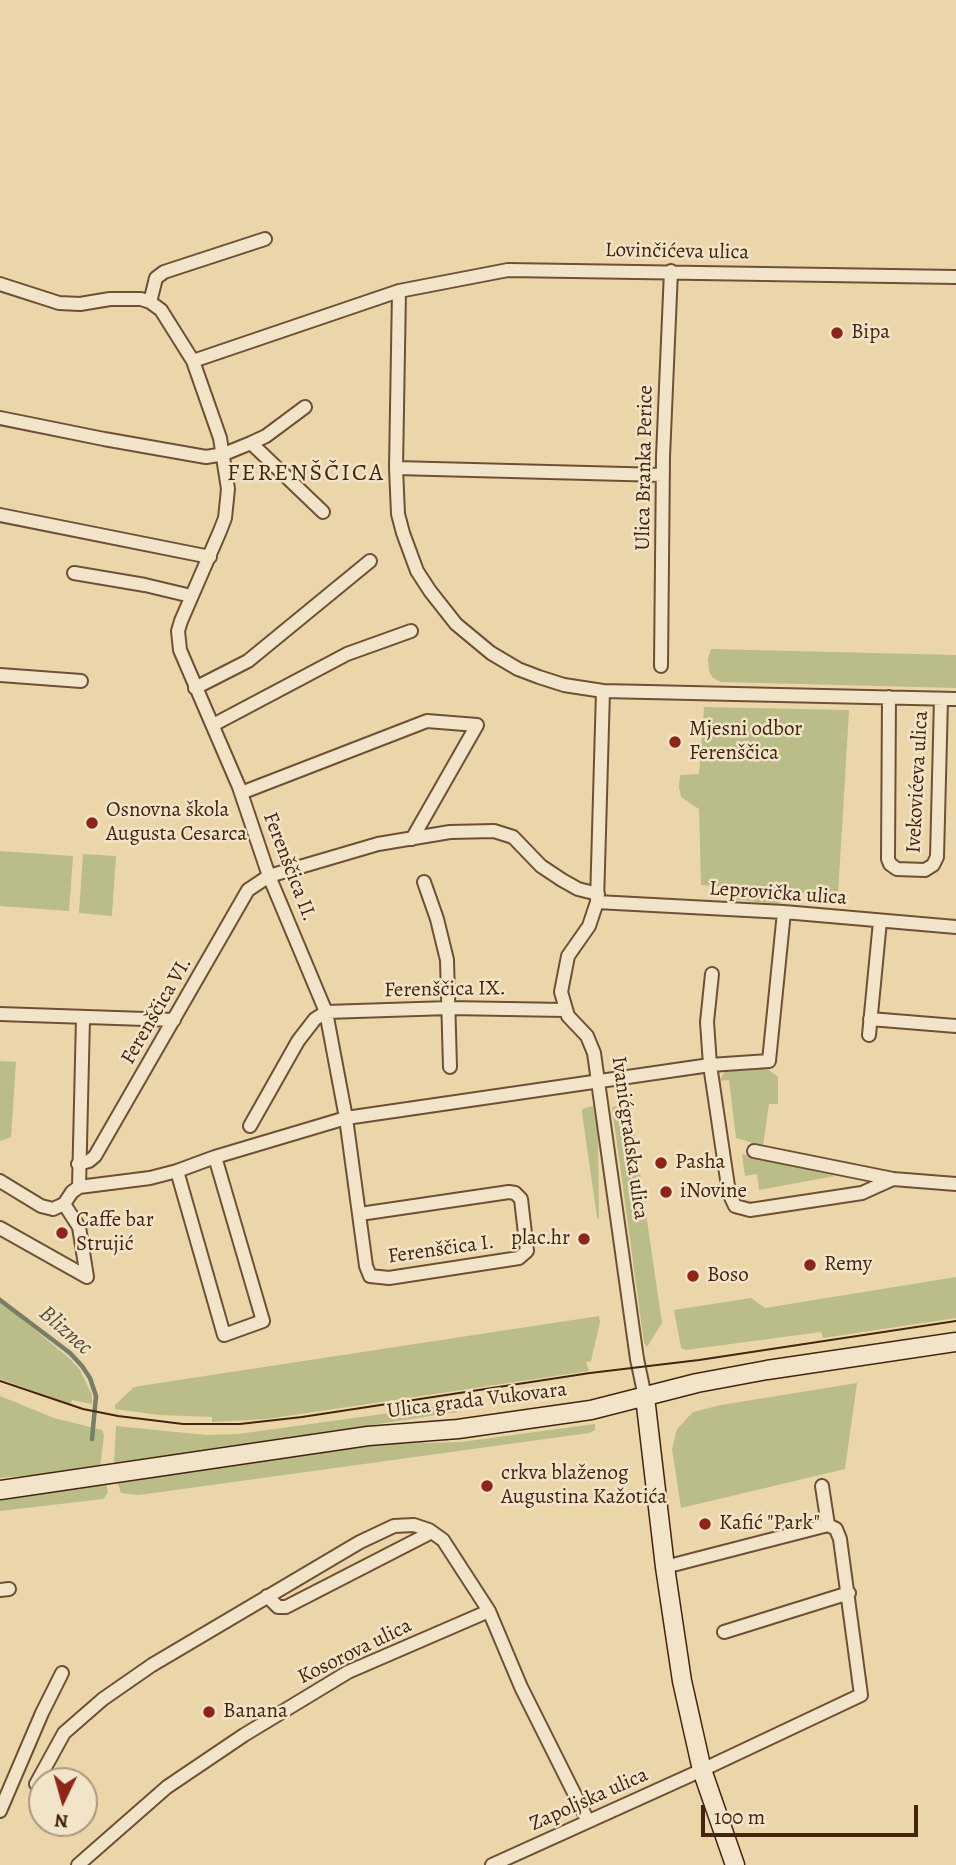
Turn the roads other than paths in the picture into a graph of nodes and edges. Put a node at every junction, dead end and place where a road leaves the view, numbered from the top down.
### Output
1 (265, 239) dead end
2 (671, 271) junction
3 (956, 277) edge
4 (0, 284) edge
5 (399, 291) junction
6 (150, 302) junction
7 (193, 361) junction
8 (305, 407) dead end
9 (0, 418) edge
10 (251, 443) junction
11 (224, 454) junction
12 (396, 468) junction
13 (663, 475) junction
14 (323, 512) dead end
15 (0, 514) edge
16 (210, 557) junction
17 (370, 561) dead end
18 (74, 573) dead end
19 (191, 596) junction
20 (411, 631) dead end
21 (660, 666) dead end
22 (0, 675) edge
23 (80, 681) dead end
24 (195, 688) junction
25 (603, 691) junction
26 (889, 697) junction
27 (941, 699) junction
28 (956, 699) edge
29 (213, 725) junction
30 (241, 793) junction
31 (412, 839) junction
32 (270, 876) junction
33 (424, 882) dead end
34 (597, 898) junction
35 (785, 912) junction
36 (880, 921) junction
37 (956, 927) edge
38 (712, 974) dead end
39 (449, 1008) junction
40 (565, 1010) junction
41 (326, 1012) junction
42 (0, 1014) edge
43 (83, 1018) junction
44 (870, 1019) junction
45 (174, 1020) junction
46 (956, 1026) edge
47 (869, 1035) dead end
48 (710, 1065) junction
49 (450, 1067) dead end
50 (599, 1080) junction
51 (346, 1118) junction
52 (250, 1126) dead end
53 (754, 1152) dead end
54 (215, 1157) junction
55 (78, 1164) junction
56 (177, 1171) junction
57 (893, 1179) junction
58 (0, 1181) edge
59 (956, 1184) edge
60 (79, 1187) junction
61 (64, 1204) junction
62 (360, 1214) junction
63 (0, 1228) edge
64 (956, 1342) edge
65 (645, 1397) junction
66 (822, 1486) dead end
67 (0, 1490) edge
68 (828, 1525) junction
69 (432, 1532) junction
70 (665, 1567) junction
71 (849, 1593) junction
72 (268, 1596) junction
73 (489, 1611) junction
74 (724, 1632) dead end
75 (62, 1673) dead end
76 (45, 1767) edge
77 (702, 1770) junction
78 (0, 1811) edge
79 (589, 1821) junction
80 (78, 1865) edge
81 (492, 1865) edge
82 (735, 1865) edge

1 - 6 street
2 - 3 street, Lovinčićeva ulica
2 - 5 street, Lovinčićeva ulica
2 - 13 street, Ulica Branka Perice
4 - 6 street
5 - 7 street, Lovinčićeva ulica
5 - 12 street, Ivekovićeva ulica
6 - 7 street, Ferenščica II.
7 - 11 street, Ferenščica II.
8 - 10 street
9 - 11 street
10 - 11 street
10 - 14 street
11 - 16 street, Ferenščica II.
12 - 13 street
12 - 25 street, Ivekovićeva ulica
13 - 21 street, Ulica Branka Perice
15 - 16 street
16 - 19 street, Ferenščica II.
17 - 24 street
18 - 19 street
19 - 24 street, Ferenščica II.
20 - 29 street
22 - 23 street
24 - 29 street, Ferenščica II.
25 - 26 street, Ivekovićeva ulica
25 - 34 street
26 - 27 street, Ivekovićeva ulica
26 - 27 street, Ivekovićeva ulica
27 - 28 street, Ivekovićeva ulica
29 - 30 street, Ferenščica II.
30 - 31 street
30 - 32 street, Ferenščica II.
31 - 32 street, Leprovička ulica
31 - 34 street, Leprovička ulica
32 - 41 street, Ferenščica II.
32 - 45 street, Ferenščica VI.
33 - 39 street
34 - 35 street, Leprovička ulica
34 - 40 street
35 - 36 street, Leprovička ulica
35 - 48 street
36 - 37 street, Leprovička ulica
36 - 44 street
38 - 48 street
39 - 40 street, Ferenščica IX.
39 - 41 street, Ferenščica IX.
39 - 49 street
40 - 50 street, Ivanićgradska ulica
41 - 51 street, Ferenščica II.
41 - 52 street
42 - 43 street
43 - 45 street
43 - 55 street
44 - 46 street
44 - 47 street
45 - 55 street, Ferenščica VI.
48 - 50 street
48 - 57 street
50 - 51 street
50 - 65 street, Ivanićgradska ulica
51 - 54 street
51 - 62 street, Ferenščica I.
53 - 57 street
54 - 56 street
54 - 56 street
55 - 60 street
56 - 60 street
57 - 59 street
58 - 61 street
60 - 61 street
61 - 63 street
62 - 62 street, Ferenščica I.
64 - 65 street, Ulica grada Vukovara
65 - 67 street, Ulica grada Vukovara
65 - 70 street, Ivanićgradska ulica
66 - 68 street
68 - 70 street
68 - 71 street
69 - 72 street
69 - 72 street
69 - 73 street
70 - 77 street, Ivanićgradska ulica
71 - 74 street
71 - 77 street
72 - 76 street
73 - 79 street
73 - 80 street, Kosorova ulica
75 - 78 street
77 - 79 street, Zapoljska ulica
77 - 82 street, Ivanićgradska ulica
79 - 81 street, Zapoljska ulica

